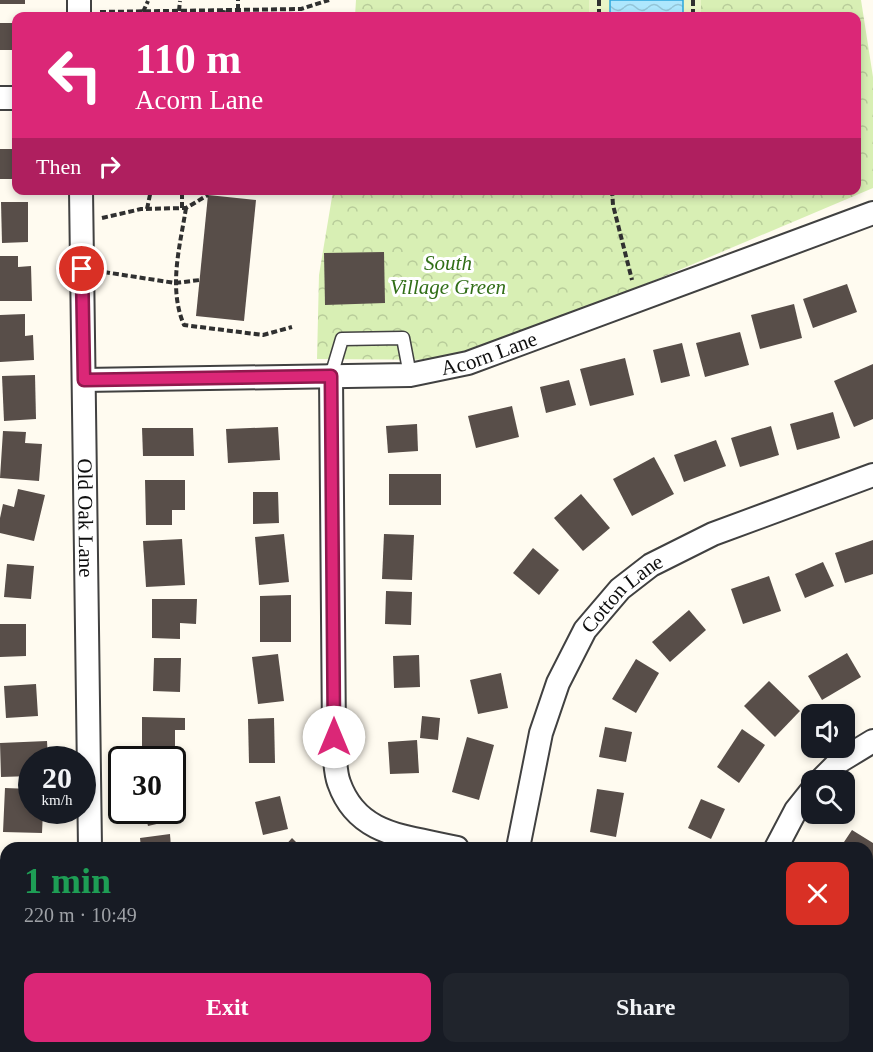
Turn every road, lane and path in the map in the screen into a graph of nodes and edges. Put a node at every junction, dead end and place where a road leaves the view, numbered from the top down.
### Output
1 (238, 0) edge
2 (329, 0) edge
3 (148, 1) edge
4 (180, 1) edge
5 (79, 10) edge
6 (224, 10) joint
7 (237, 10) junction
8 (179, 11) junction
9 (143, 12) junction
10 (81, 195) edge
11 (150, 195) edge
12 (183, 195) edge
13 (208, 195) dead end
14 (612, 195) edge
15 (184, 208) junction
16 (147, 209) junction
17 (873, 213) edge
18 (82, 222) junction
19 (82, 269) junction
20 (200, 280) dead end
21 (175, 283) junction
22 (637, 300) junction
23 (292, 327) dead end
24 (410, 375) junction
25 (331, 376) junction
26 (84, 380) junction
27 (873, 475) edge
28 (873, 741) edge
29 (831, 770) edge
30 (801, 804) edge
31 (90, 842) edge
32 (432, 842) edge
33 (519, 842) edge
34 (779, 842) edge

1 - 7 path
2 - 7 path
3 - 9 path
4 - 8 path
5 - 9 path
6 - 7 path
6 - 8 path
8 - 9 path
10 - 18 street, Old Oak Lane
11 - 16 path
12 - 15 path
13 - 15 path
14 - 22 path
15 - 16 path
15 - 21 path
16 - 18 path
17 - 22 street, Acorn Lane
18 - 19 street, Old Oak Lane
19 - 21 path
19 - 26 street, Old Oak Lane
20 - 21 path
21 - 23 path
22 - 24 street, Acorn Lane
24 - 25 street, Acorn Lane
24 - 25 lane
25 - 26 street, Acorn Lane
25 - 32 street
26 - 31 street, Old Oak Lane
27 - 33 street, Cotton Lane
28 - 29 street
30 - 34 street

